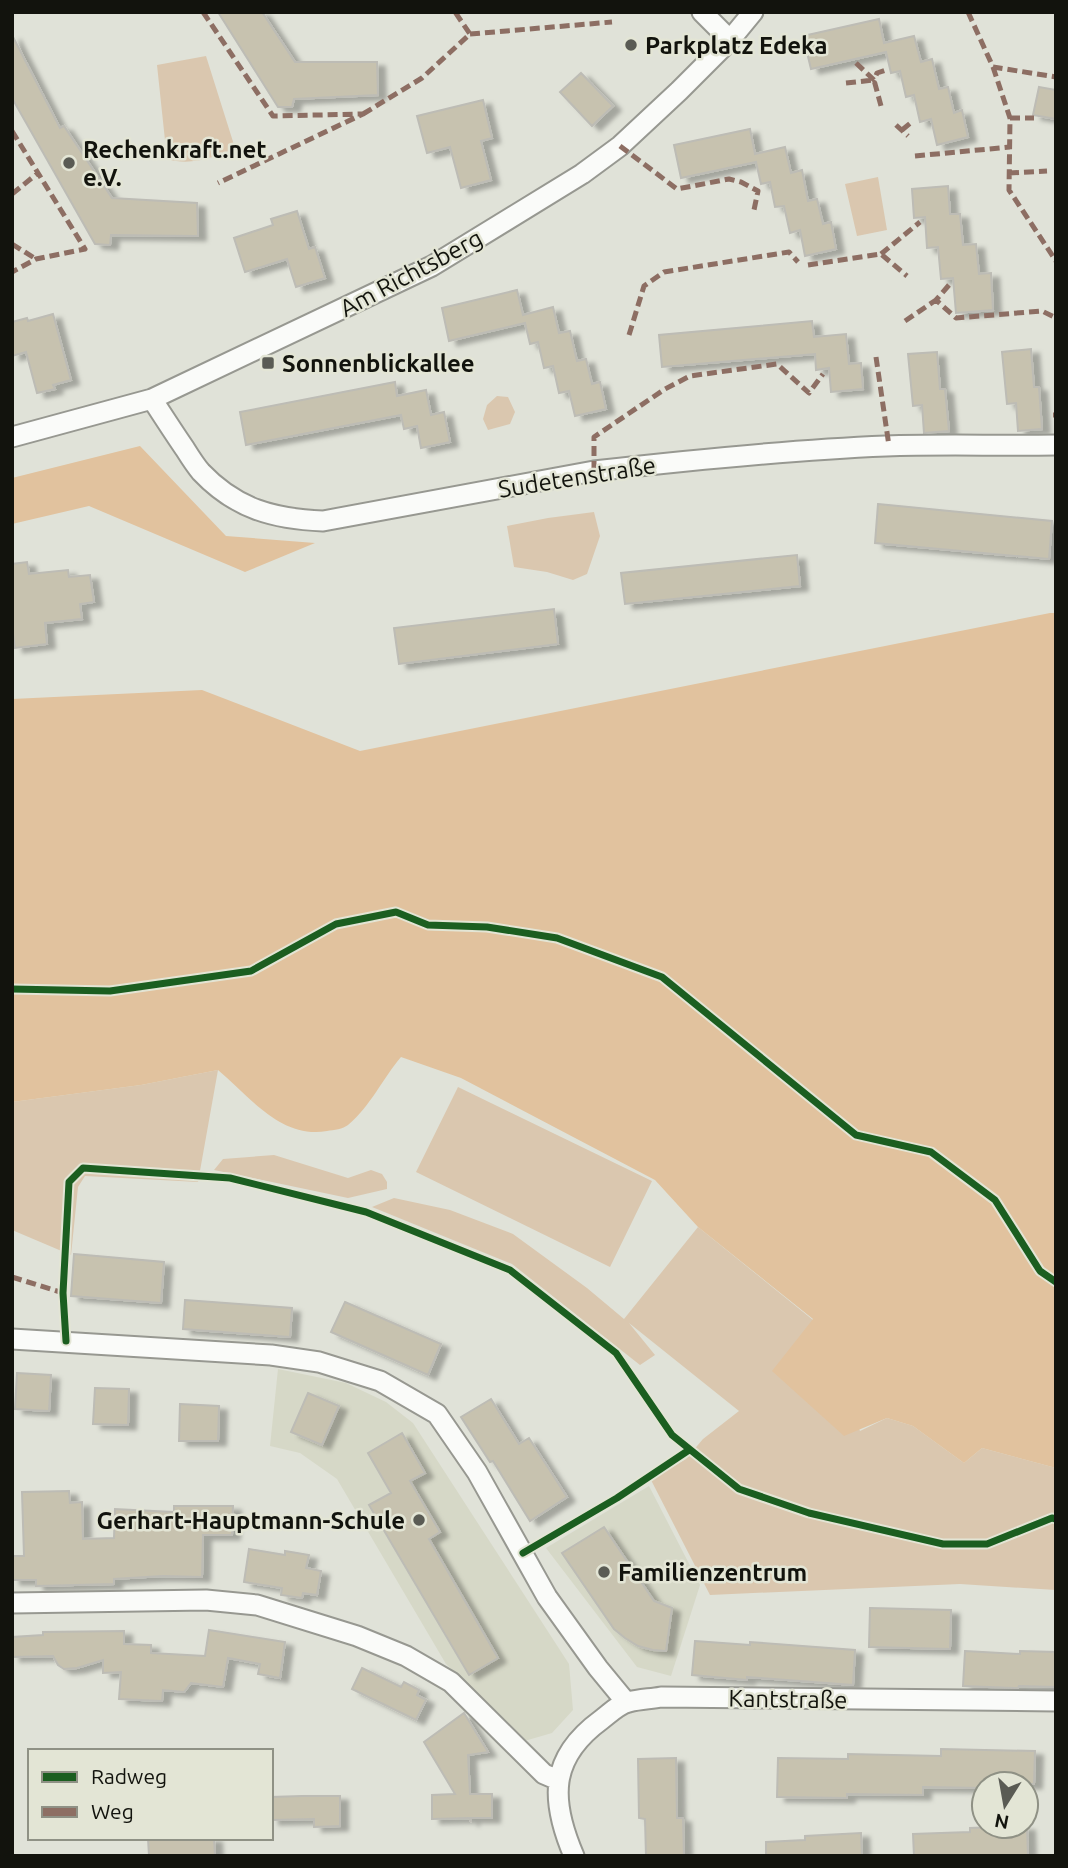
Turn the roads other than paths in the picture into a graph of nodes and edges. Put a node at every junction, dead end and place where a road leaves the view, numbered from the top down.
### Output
1 (702, 12) edge
2 (753, 12) edge
3 (730, 40) junction
4 (152, 399) junction
5 (12, 437) edge
6 (1056, 445) edge
7 (12, 1339) edge
8 (12, 1603) edge
9 (1056, 1701) edge
10 (626, 1702) junction
11 (558, 1780) junction
12 (574, 1856) edge

1 - 3 street
2 - 3 street, Am Richtsberg
3 - 4 street, Am Richtsberg
4 - 5 street, Am Richtsberg
4 - 6 street, Sudetenstraße
7 - 10 street
8 - 11 street
9 - 10 street, Kantstraße
10 - 11 street, Kantstraße
11 - 12 street

